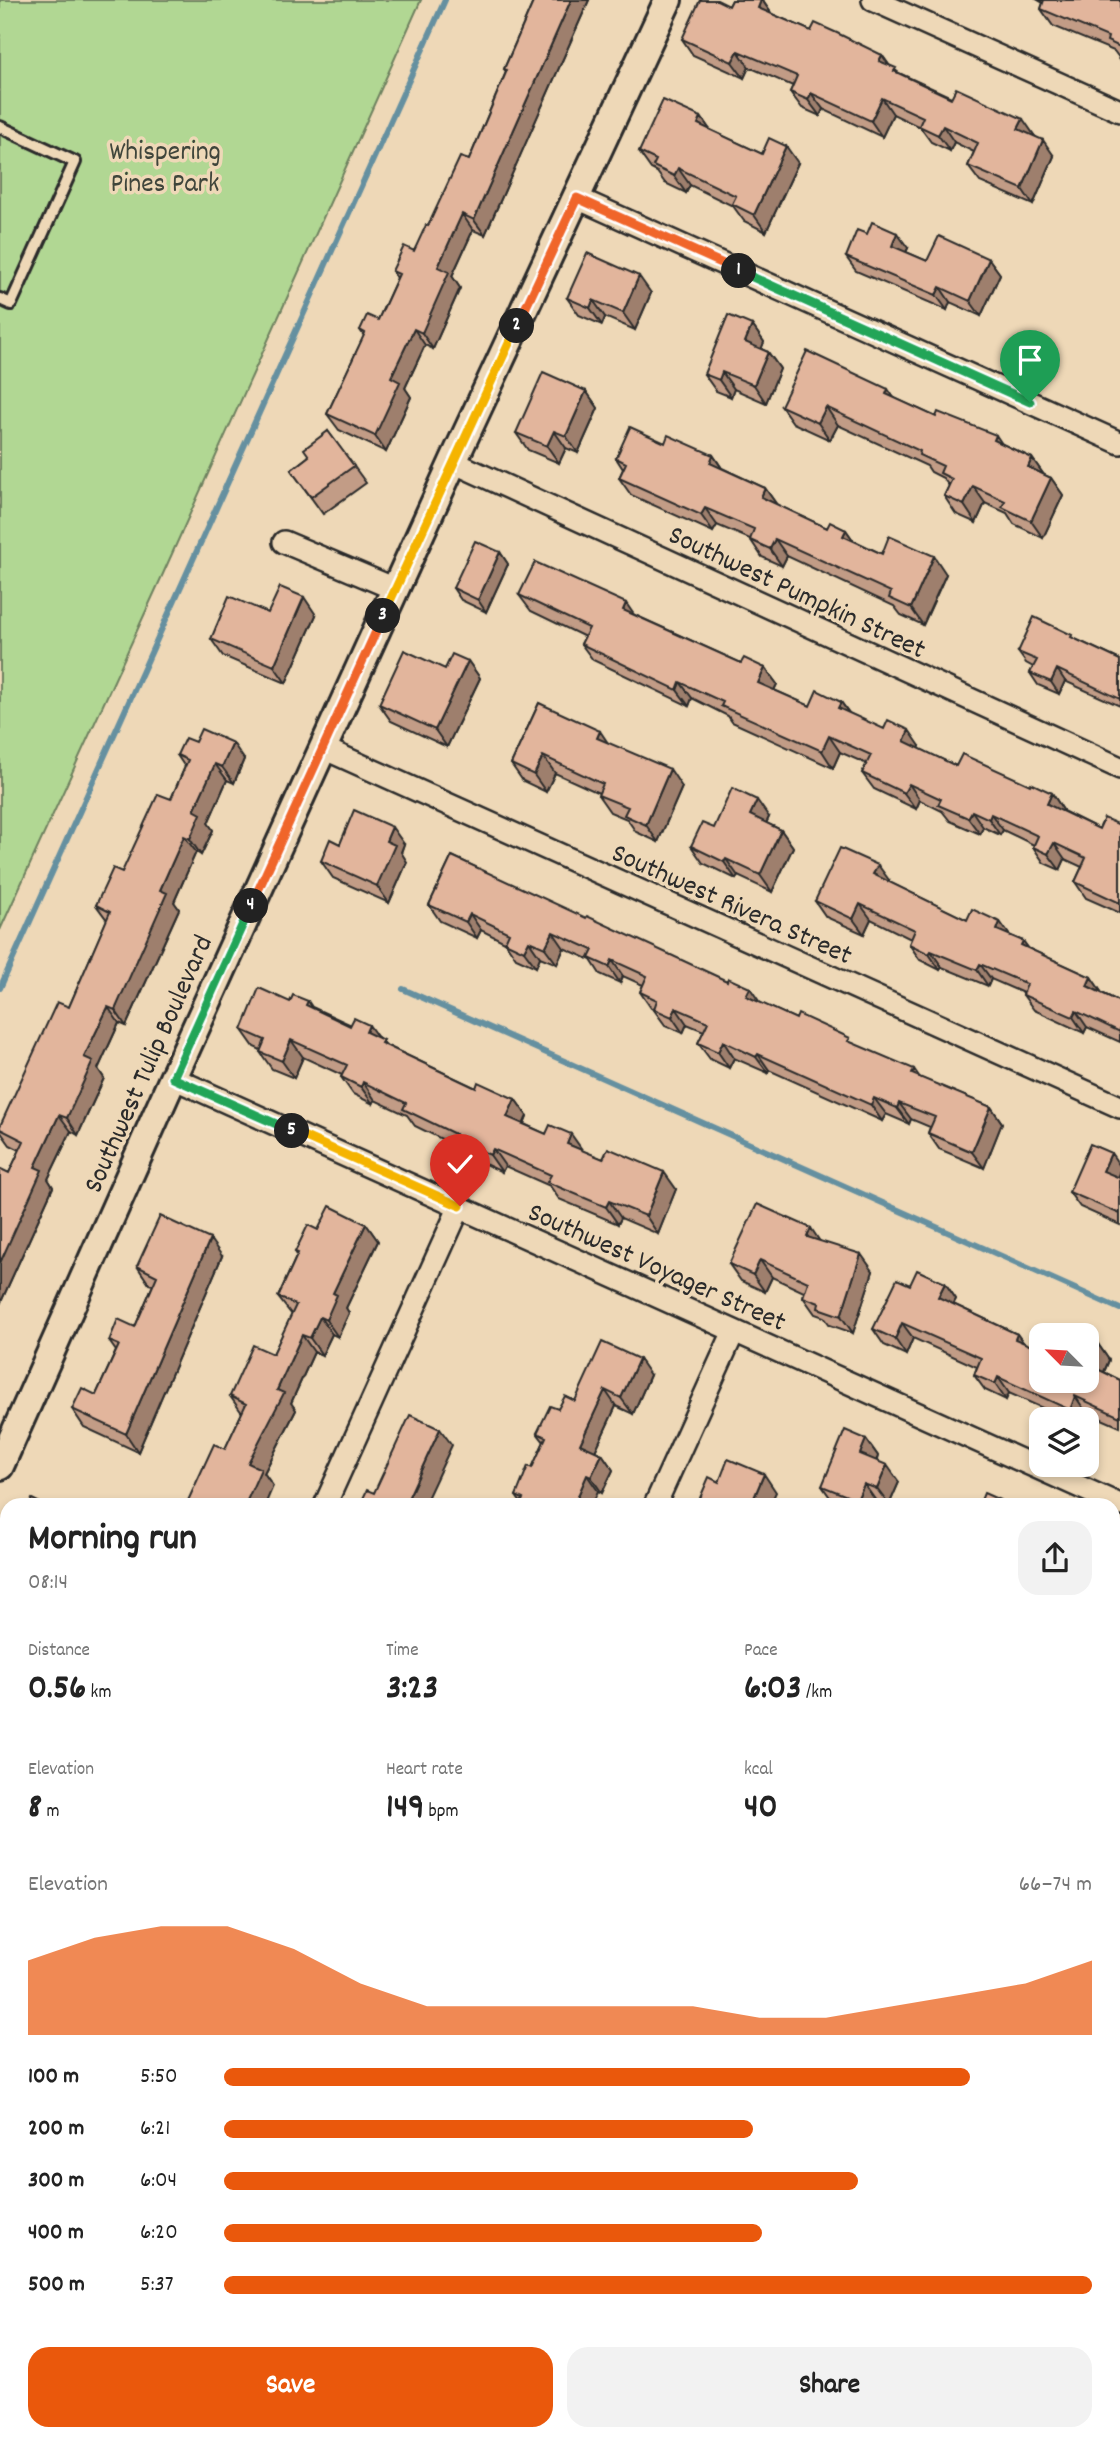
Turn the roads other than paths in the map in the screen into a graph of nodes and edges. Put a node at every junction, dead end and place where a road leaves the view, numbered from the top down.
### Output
1 (667, 0) edge
2 (873, 0) edge
3 (1120, 111) edge
4 (0, 127) edge
5 (577, 198) junction
6 (0, 299) edge
7 (1120, 443) edge
8 (453, 462) junction
9 (285, 542) dead end
10 (395, 589) junction
11 (323, 748) junction
12 (1120, 768) edge
13 (173, 1078) junction
14 (1120, 1107) edge
15 (460, 1206) junction
16 (734, 1331) junction
17 (0, 1466) edge
18 (328, 1498) edge
19 (658, 1498) edge
20 (1104, 1498) edge

1 - 5 street, Southwest Tulip Boulevard
2 - 3 street
4 - 6 lane
5 - 7 street
5 - 8 street, Southwest Tulip Boulevard
8 - 10 street, Southwest Tulip Boulevard
8 - 12 street, Southwest Pumpkin Street
9 - 10 street
10 - 11 street, Southwest Tulip Boulevard
11 - 13 street, Southwest Tulip Boulevard
11 - 14 street, Southwest Rivera Street
13 - 15 street, Southwest Voyager Street
13 - 17 street, Southwest Tulip Boulevard
15 - 16 street, Southwest Voyager Street
15 - 18 street
16 - 19 street
16 - 20 street, Southwest Voyager Street

